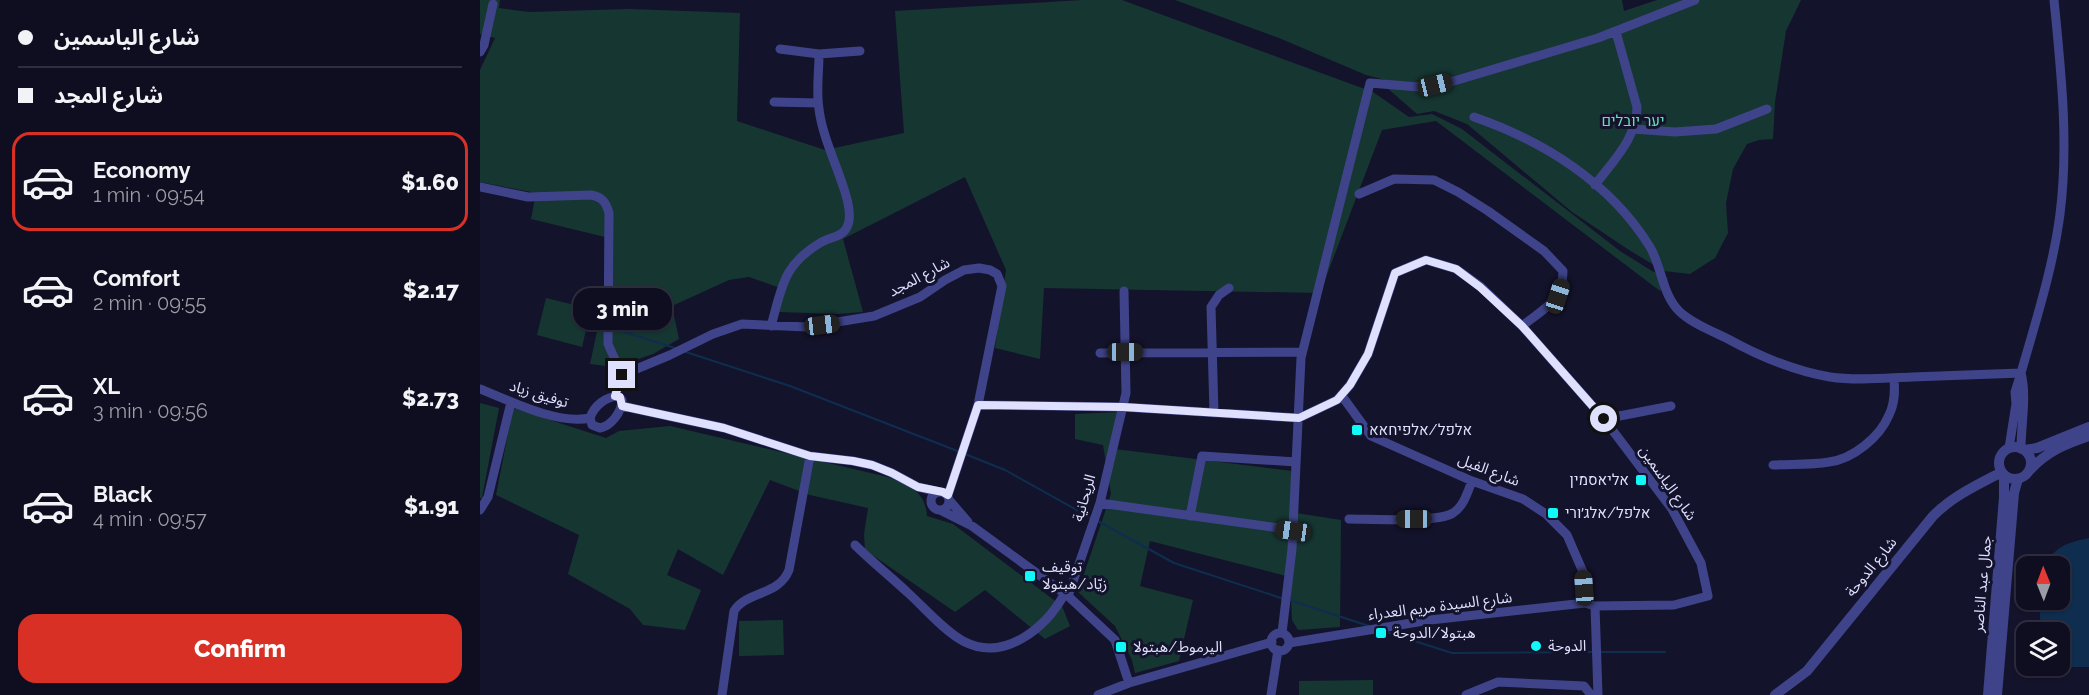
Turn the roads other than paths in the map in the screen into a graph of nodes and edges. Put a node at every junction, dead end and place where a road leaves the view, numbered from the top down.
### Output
1 (1695, 0) edge
2 (2054, 0) edge
3 (493, 4) dead end
4 (1616, 32) junction
5 (780, 49) dead end
6 (860, 51) dead end
7 (480, 52) edge
8 (819, 54) junction
9 (774, 102) dead end
10 (818, 103) junction
11 (1767, 109) dead end
12 (1474, 117) dead end
13 (1633, 129) junction
14 (1595, 185) junction
15 (480, 187) edge
16 (1359, 194) dead end
17 (1229, 288) dead end
18 (1124, 291) dead end
19 (771, 326) junction
20 (1522, 326) junction
21 (1125, 352) junction
22 (1211, 352) junction
23 (1302, 352) junction
24 (1100, 353) dead end
25 (2021, 373) junction
26 (622, 375) junction
27 (1894, 378) junction
28 (480, 389) edge
29 (615, 396) junction
30 (1342, 396) junction
31 (511, 402) junction
32 (978, 405) junction
33 (622, 406) junction
34 (1671, 406) dead end
35 (1123, 407) junction
36 (1214, 413) junction
37 (590, 418) junction
38 (1299, 418) junction
39 (1604, 419) junction
40 (2089, 427) edge
41 (2089, 435) edge
42 (2009, 448) junction
43 (2022, 449) junction
44 (810, 456) junction
45 (1296, 462) junction
46 (1773, 465) dead end
47 (2030, 470) junction
48 (2003, 474) junction
49 (2018, 479) junction
50 (1472, 481) junction
51 (918, 487) junction
52 (946, 496) junction
53 (1100, 503) junction
54 (936, 508) junction
55 (480, 510) edge
56 (1190, 516) junction
57 (1349, 519) dead end
58 (972, 526) junction
59 (1293, 531) junction
60 (855, 545) dead end
61 (1066, 594) junction
62 (1590, 604) junction
63 (1282, 633) junction
64 (1289, 643) junction
65 (1275, 646) junction
66 (1129, 683) junction
67 (1109, 693) edge
68 (722, 695) edge
69 (1098, 695) edge
70 (1271, 695) edge
71 (1466, 695) edge
72 (1591, 695) edge
73 (1598, 695) edge
74 (1775, 695) edge
75 (1988, 695) edge
76 (1997, 695) edge

1 - 4 street
2 - 25 street
3 - 7 street
4 - 13 street
4 - 23 street
5 - 8 street
6 - 8 street
8 - 10 street
9 - 10 street
10 - 19 street
11 - 13 street
12 - 14 street
13 - 14 street
14 - 27 street
15 - 26 street
16 - 20 street
17 - 22 street
18 - 21 street, الريحانية
19 - 26 street, شارع المجد
19 - 32 street, شارع المجد
20 - 30 street, شارع الياسمين
20 - 39 street, شارع الياسمين
21 - 22 street
21 - 24 street
21 - 35 street, الريحانية
22 - 23 street
22 - 36 street
23 - 38 street
25 - 27 street
25 - 42 street
25 - 43 street
26 - 29 street
27 - 46 street
28 - 31 street, توفيق زياد
29 - 33 street
29 - 37 street
30 - 38 street, شارع الياسمين
30 - 50 street, شارع الفيل
31 - 37 street, توفيق زياد
31 - 55 street
32 - 35 street
32 - 52 street, شارع المجد
33 - 37 street, توفيق زياد
33 - 44 street
34 - 39 street
35 - 36 street
35 - 53 street, الريحانية
36 - 38 street
38 - 45 street
39 - 62 street, شارع الياسمين
40 - 43 street
41 - 47 street
42 - 43 street
42 - 48 street
43 - 47 street
44 - 51 street
44 - 68 street
45 - 56 street
45 - 59 street
47 - 49 street
48 - 49 street
48 - 74 street, شارع الدوحة
48 - 75 street, جمال عبد الناصر
49 - 76 street, جمال عبد الناصر
50 - 57 street
50 - 62 street, شارع الفيل
51 - 52 street
51 - 54 street
52 - 54 street
52 - 54 street, شارع المجد
52 - 58 street
53 - 56 street
53 - 61 street, الريحانية
54 - 58 street
56 - 59 street
58 - 61 street
59 - 63 street
60 - 61 street, الريحانية
61 - 66 street
62 - 64 street, شارع السيدة مريم العدراء
62 - 73 street, شارع الفيل
63 - 64 street
63 - 65 street
64 - 65 street
65 - 66 street
65 - 70 street
66 - 67 street
67 - 69 street
71 - 72 street

